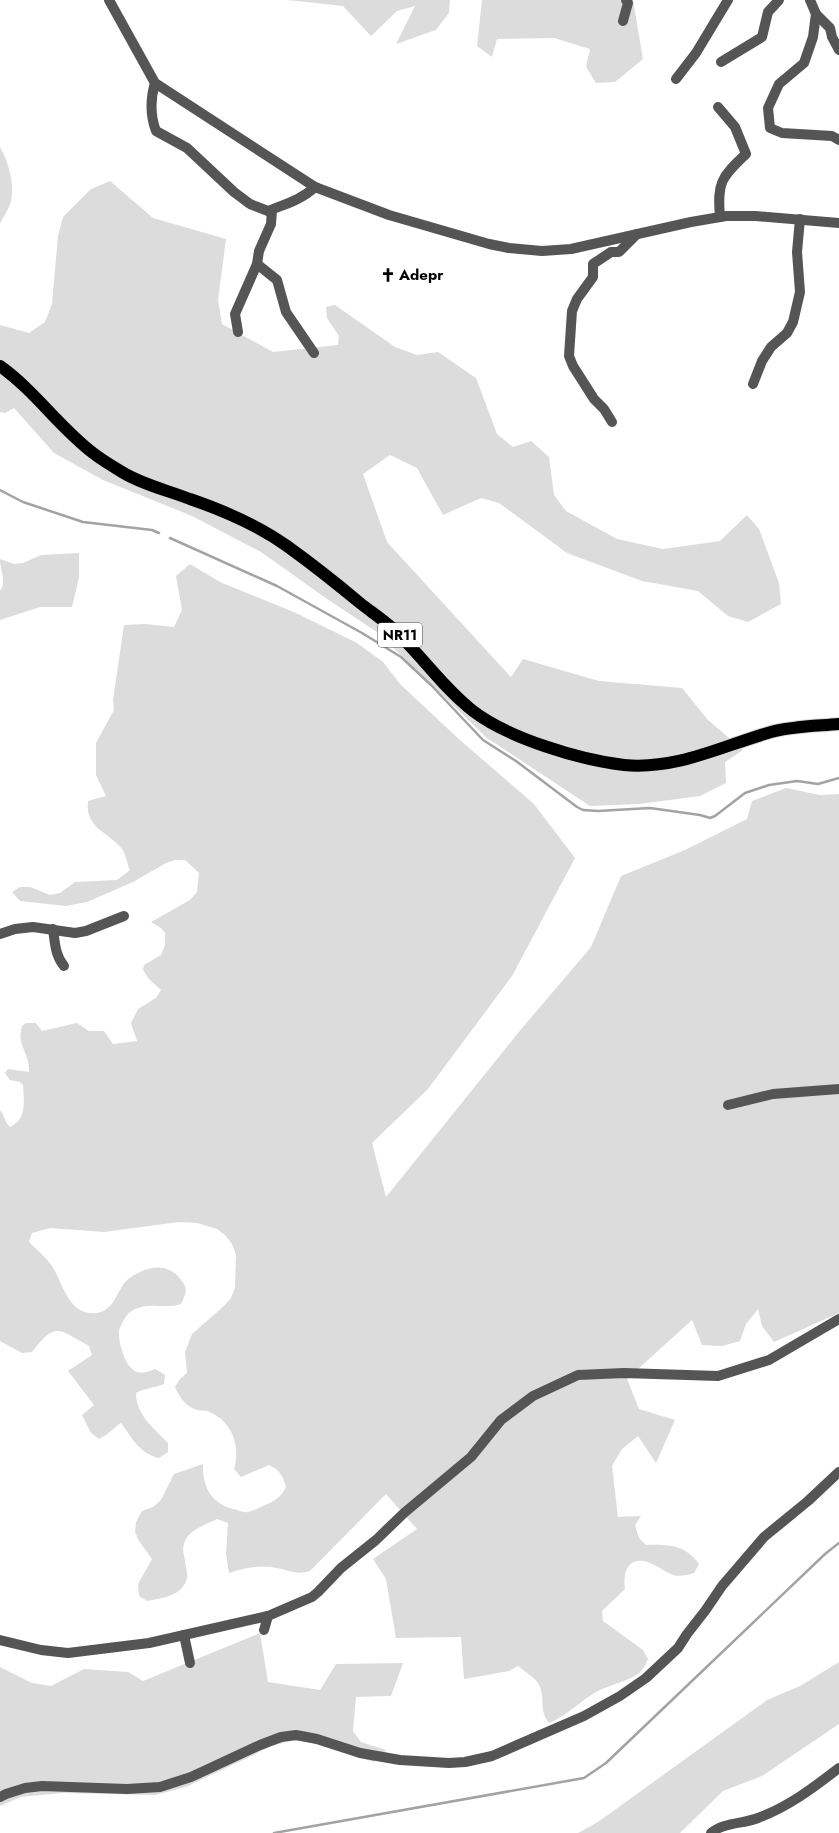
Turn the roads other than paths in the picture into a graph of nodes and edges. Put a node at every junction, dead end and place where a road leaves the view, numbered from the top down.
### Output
1 (109, 0) edge
2 (626, 0) edge
3 (728, 0) edge
4 (779, 0) edge
5 (810, 0) edge
6 (816, 14) junction
7 (623, 21) dead end
8 (839, 50) edge
9 (721, 62) dead end
10 (676, 79) dead end
11 (155, 83) junction
12 (718, 107) dead end
13 (839, 140) edge
14 (315, 187) junction
15 (272, 210) junction
16 (720, 217) junction
17 (800, 218) junction
18 (839, 223) edge
19 (637, 234) junction
20 (257, 264) junction
21 (238, 332) dead end
22 (314, 353) dead end
23 (0, 366) edge
24 (753, 384) dead end
25 (612, 422) dead end
26 (839, 724) edge
27 (124, 916) dead end
28 (53, 929) junction
29 (0, 934) edge
30 (64, 966) dead end
31 (839, 1088) edge
32 (728, 1105) dead end
33 (839, 1319) edge
34 (839, 1472) edge
35 (268, 1616) junction
36 (264, 1630) dead end
37 (184, 1635) junction
38 (0, 1640) edge
39 (190, 1663) dead end
40 (839, 1768) edge
41 (0, 1797) edge
42 (712, 1833) edge

1 - 11 street
2 - 7 street
3 - 10 street
4 - 9 street
5 - 6 street
6 - 8 street
6 - 13 street
11 - 14 street
11 - 15 street
12 - 16 street
14 - 15 street
14 - 19 street
15 - 20 street
16 - 17 street
16 - 19 street
17 - 18 street
17 - 24 street
19 - 25 street
20 - 21 street
20 - 22 street
23 - 26 highway, NR11
27 - 28 street
28 - 29 street
28 - 30 street
31 - 32 street
33 - 35 street
34 - 41 street
35 - 36 street
35 - 37 street
37 - 38 street
37 - 39 street
40 - 42 street

